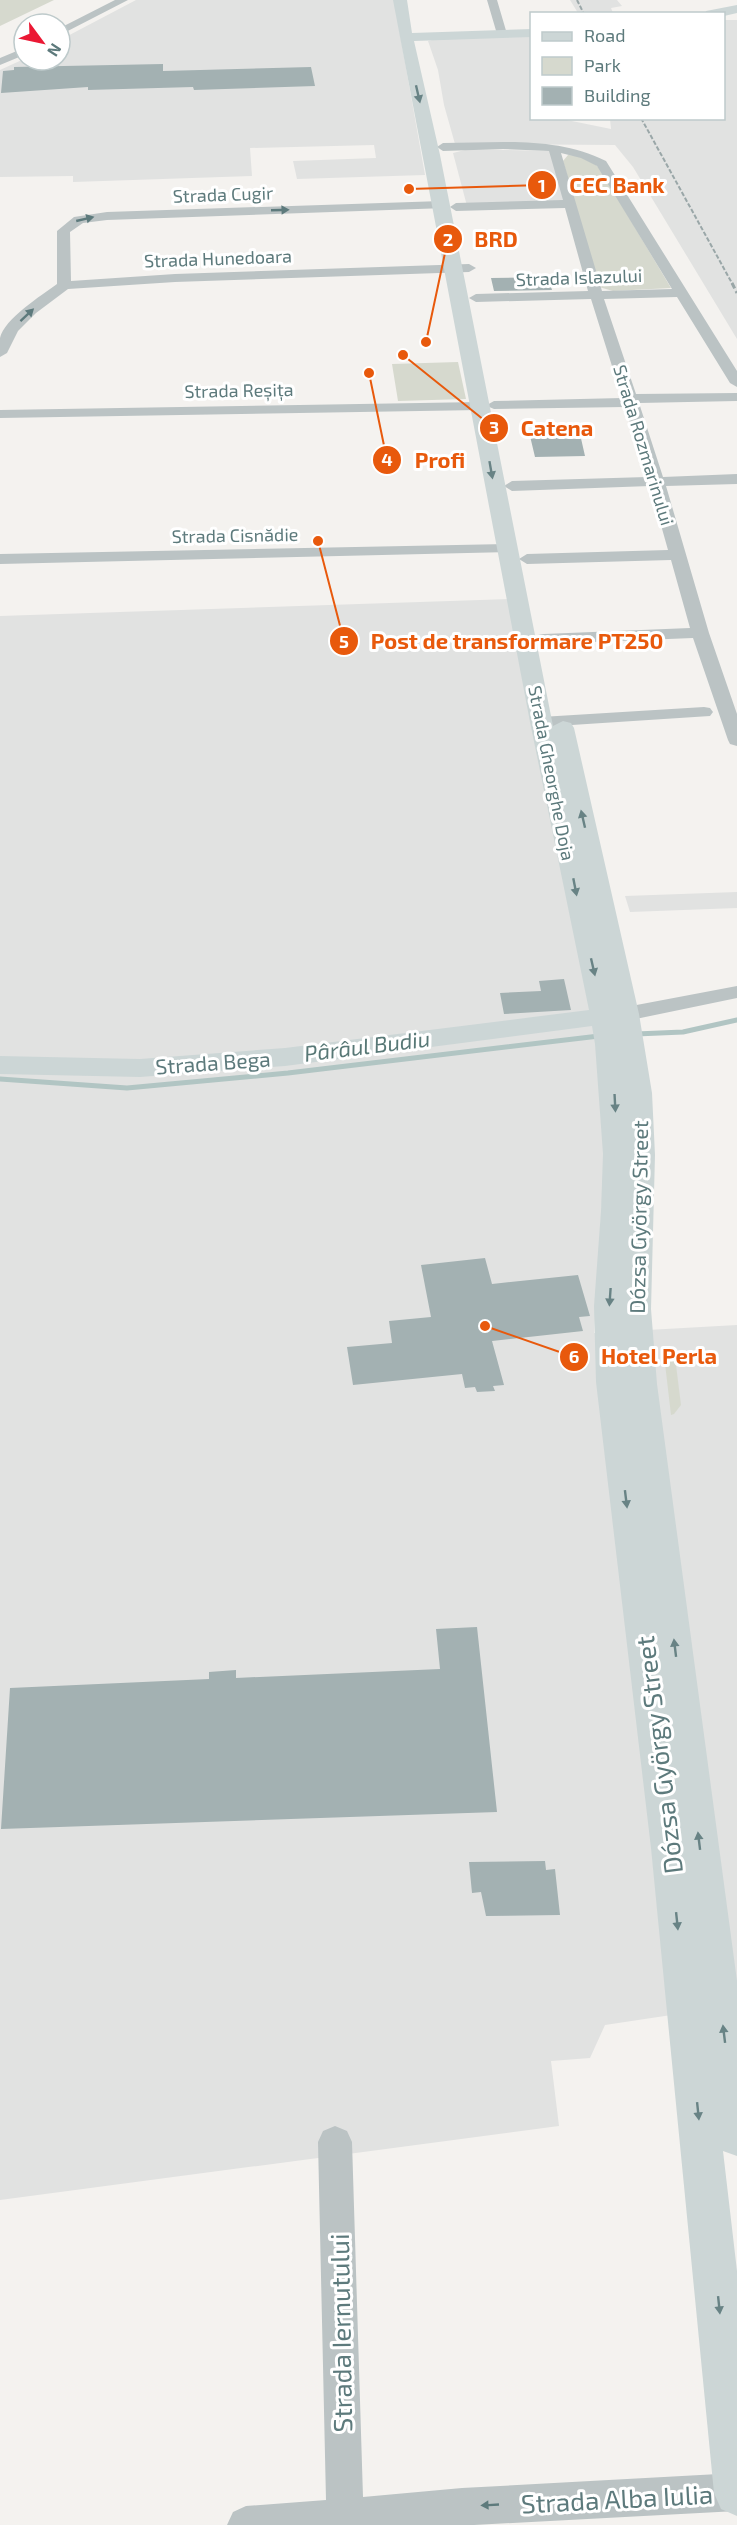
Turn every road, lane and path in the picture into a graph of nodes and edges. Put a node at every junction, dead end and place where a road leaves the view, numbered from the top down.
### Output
1 (123, 0) edge
2 (400, 0) edge
3 (413, 0) edge
4 (492, 0) edge
5 (737, 9) edge
6 (721, 12) edge
7 (72, 26) edge
8 (530, 33) edge
9 (502, 34) junction
10 (413, 37) junction
11 (443, 147) junction
12 (554, 149) junction
13 (571, 204) junction
14 (449, 206) junction
15 (462, 268) junction
16 (64, 285) junction
17 (682, 293) junction
18 (596, 295) junction
19 (476, 298) junction
20 (0, 353) edge
21 (737, 383) edge
22 (737, 396) edge
23 (631, 401) junction
24 (487, 406) junction
25 (0, 414) edge
26 (737, 479) edge
27 (656, 481) junction
28 (512, 486) junction
29 (507, 549) junction
30 (677, 555) junction
31 (0, 559) edge
32 (527, 559) junction
33 (700, 633) junction
34 (544, 639) junction
35 (704, 712) dead end
36 (551, 721) junction
37 (737, 740) edge
38 (737, 992) edge
39 (617, 1027) junction
40 (0, 1065) edge
41 (734, 2092) edge
42 (737, 2136) edge
43 (335, 2142) dead end
44 (737, 2493) edge
45 (345, 2522) edge
46 (246, 2525) edge

1 - 7 street
2 - 10 main road, Strada Gheorghe Doja
3 - 10 main road, Strada Gheorghe Doja
4 - 9 street
5 - 6 main road
8 - 9 main road
9 - 10 main road
10 - 11 main road, Strada Gheorghe Doja
10 -> 14 main road, Strada Gheorghe Doja
11 - 12 street
11 - 14 main road, Strada Gheorghe Doja
12 - 13 street, Strada Rozmarinului
12 - 17 street
13 - 14 street
13 - 18 street, Strada Rozmarinului
14 - 15 main road, Strada Gheorghe Doja
16 -> 14 street, Strada Cugir
15 - 16 street, Strada Hunedoara
15 - 19 main road, Strada Gheorghe Doja
15 - 24 main road, Strada Gheorghe Doja
20 -> 16 street
17 - 18 street, Strada Islazului
17 - 21 street
18 - 19 street, Strada Islazului
18 - 23 street, Strada Rozmarinului
19 - 24 main road, Strada Gheorghe Doja
22 - 23 street, Strada Reșița
23 - 24 street, Strada Reșița
23 - 27 street, Strada Rozmarinului
24 - 25 street, Strada Reșița
24 - 28 main road, Strada Gheorghe Doja
24 -> 29 main road, Strada Gheorghe Doja
26 - 27 street
27 - 28 street
27 - 30 street, Strada Rozmarinului
28 - 32 main road, Strada Gheorghe Doja
29 - 31 street, Strada Cisnădie
29 - 36 main road, Strada Gheorghe Doja
30 - 32 street
30 - 33 street, Strada Rozmarinului
32 - 34 main road, Strada Gheorghe Doja
33 - 34 street
33 - 37 street, Strada Rozmarinului
34 - 36 main road, Strada Gheorghe Doja
35 - 36 street
36 - 39 main road, Strada Gheorghe Doja
38 - 39 street
39 - 40 main road, Strada Bega
41 -> 39 main road, Dózsa György Street
39 -> 44 main road, Dózsa György Street
41 - 42 main road, Dózsa György Street
43 - 45 street, Strada Iernutului
44 -> 45 street, Strada Alba Iulia
45 - 46 street, Strada Alba Iulia

